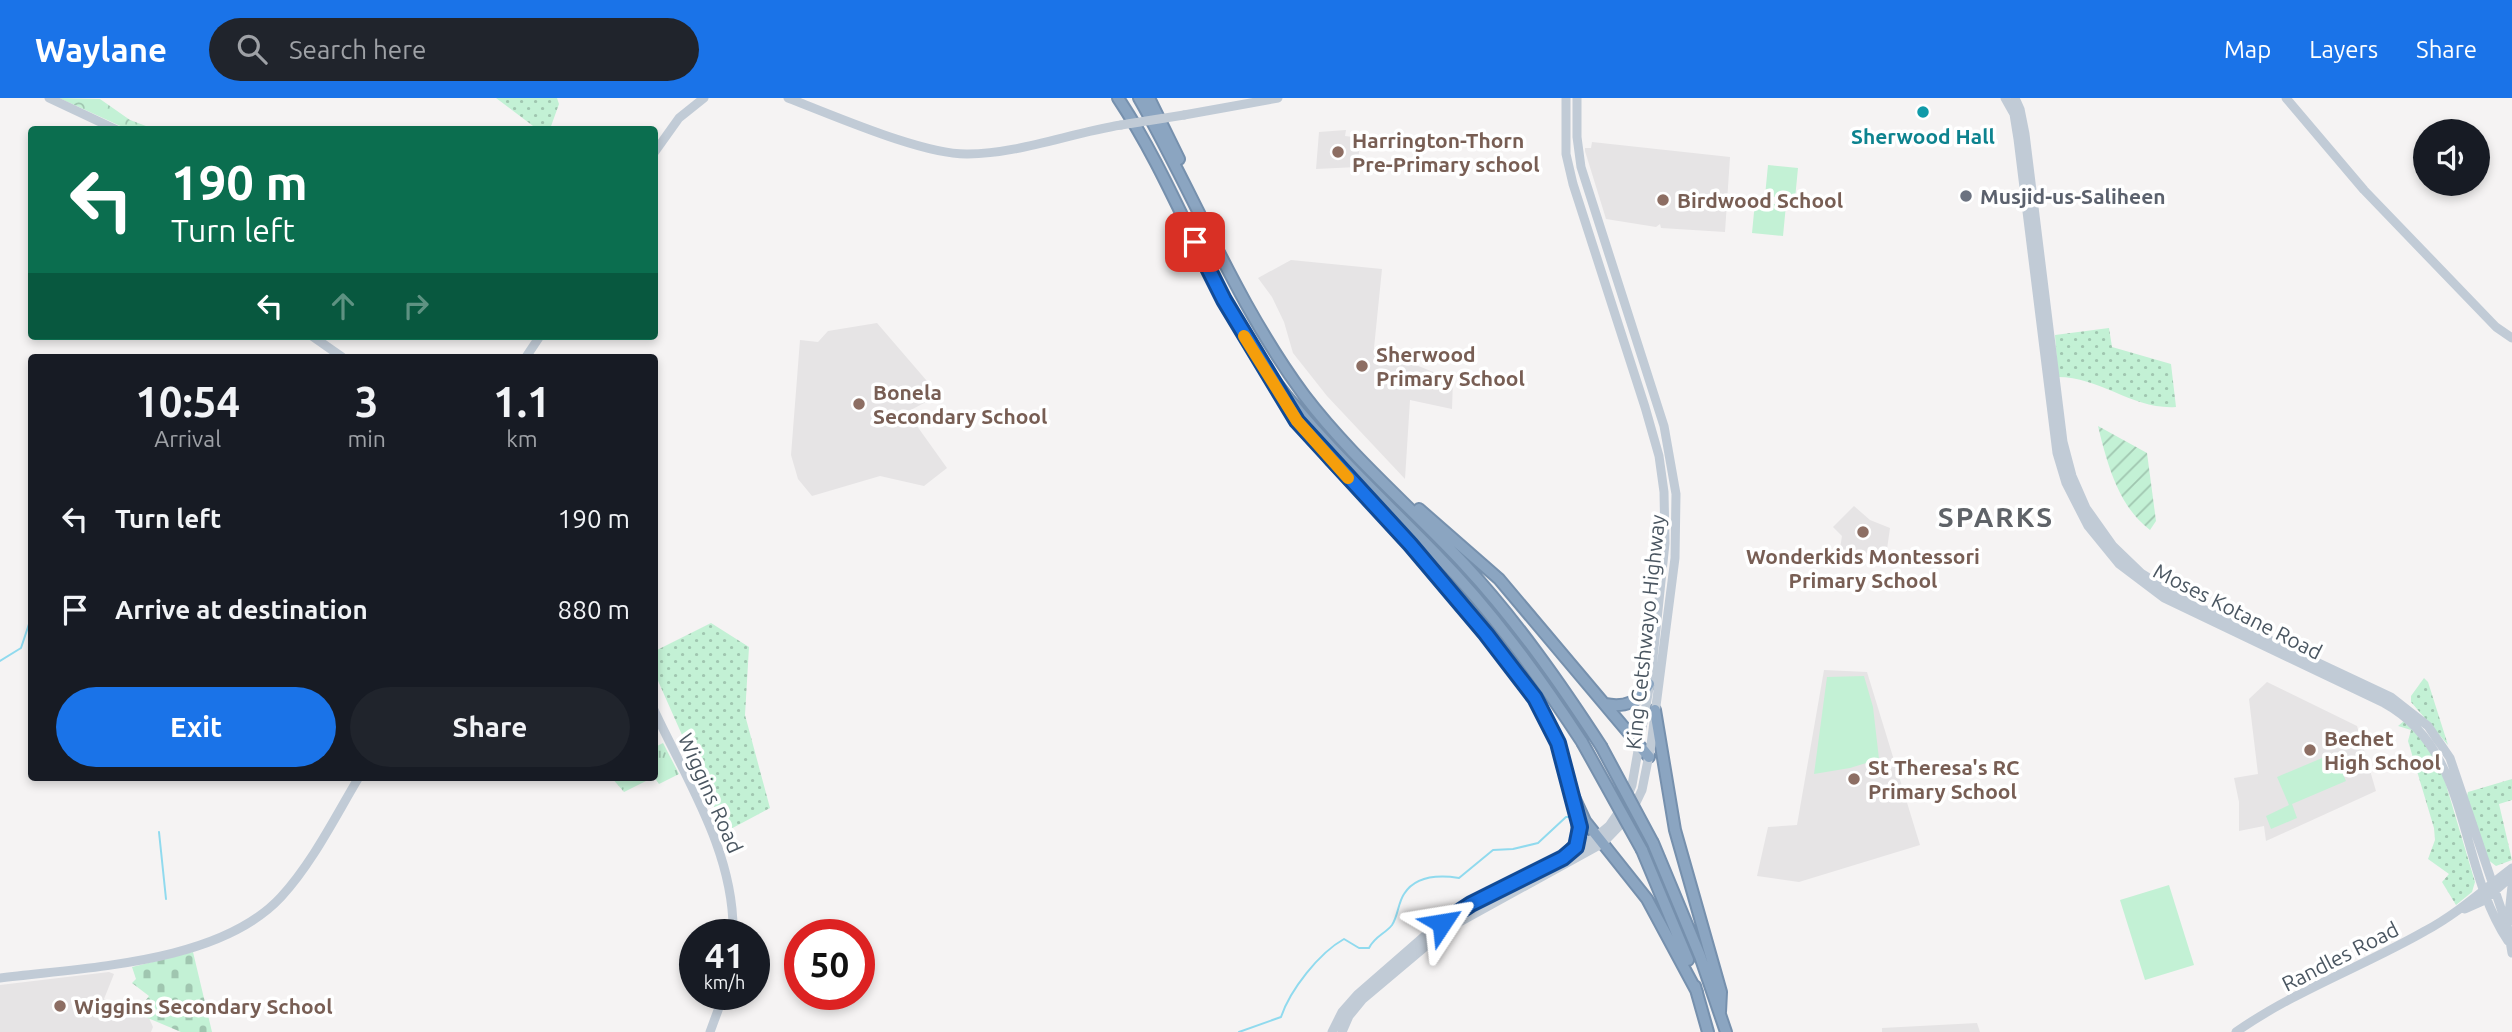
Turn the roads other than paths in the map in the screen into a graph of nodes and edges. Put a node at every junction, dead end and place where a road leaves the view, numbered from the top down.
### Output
1 (49, 98) edge
2 (704, 98) edge
3 (788, 98) edge
4 (1118, 98) edge
5 (1139, 98) edge
6 (1149, 98) edge
7 (1278, 98) edge
8 (1566, 98) edge
9 (1577, 98) edge
10 (2006, 98) edge
11 (2015, 98) edge
12 (2021, 98) edge
13 (2286, 98) edge
14 (2020, 109) junction
15 (108, 126) edge
16 (658, 147) edge
17 (1197, 208) junction
18 (2033, 230) junction
19 (2044, 326) junction
20 (2512, 338) edge
21 (318, 340) edge
22 (338, 354) edge
23 (1273, 379) junction
24 (1380, 480) junction
25 (1650, 684) junction
26 (1605, 704) junction
27 (1655, 710) junction
28 (658, 719) edge
29 (1640, 746) junction
30 (1649, 757) junction
31 (356, 781) edge
32 (1573, 795) junction
33 (1600, 840) junction
34 (2482, 860) junction
35 (1559, 863) junction
36 (2512, 868) edge
37 (2512, 876) edge
38 (2512, 886) edge
39 (2490, 891) junction
40 (2471, 907) junction
41 (2459, 911) junction
42 (2495, 914) junction
43 (732, 919) edge
44 (2508, 929) junction
45 (2509, 942) junction
46 (2512, 953) edge
47 (0, 978) edge
48 (1697, 992) junction
49 (718, 1010) edge
50 (1720, 1012) junction
51 (710, 1032) edge
52 (1332, 1032) edge
53 (1342, 1032) edge
54 (1709, 1032) edge
55 (1726, 1032) edge
56 (2236, 1032) edge

1 - 15 street
2 - 16 street
3 - 7 street, bridge
4 - 23 highway
5 - 17 highway
6 - 17 highway
8 - 25 street, King Cetshwayo Highway
9 - 27 street, King Cetshwayo Highway
10 - 18 street, Moses Kotane Road
11 - 14 street, Moses Kotane Road
12 - 14 street
13 - 20 street
14 - 18 street, Moses Kotane Road
17 - 24 highway
18 - 19 street, Moses Kotane Road
19 - 34 street, Moses Kotane Road
19 - 39 street, Moses Kotane Road
21 - 22 street
23 - 32 highway
23 - 48 highway, bridge
24 - 26 highway
24 - 50 highway, bridge
25 - 26 highway
25 - 29 street, King Cetshwayo Highway
26 - 29 highway
27 - 30 street, King Cetshwayo Highway
27 - 50 highway
28 - 43 street, Wiggins Road
29 - 30 highway
29 - 33 street, King Cetshwayo Highway
30 - 33 street, King Cetshwayo Highway
31 - 47 street
32 - 33 highway
32 - 35 highway
33 - 35 street, King Cetshwayo Highway
33 - 48 highway
34 - 36 street
34 - 39 street, Moses Kotane Road
35 - 52 street, King Cetshwayo Highway
35 - 53 street, King Cetshwayo Highway
36 - 39 street, Randles Road
37 - 39 street, Randles Road
38 - 44 street
39 - 40 street, Randles Road
39 - 41 street, Randles Road
39 - 42 street, Moses Kotane Road
39 - 44 street, Moses Kotane Road
40 - 41 street, Randles Road
40 - 42 street
41 - 56 street, Randles Road
42 - 45 street, Moses Kotane Road
44 - 45 street, Moses Kotane Road
45 - 46 street, Moses Kotane Road
48 - 54 highway
49 - 51 street
50 - 55 highway

